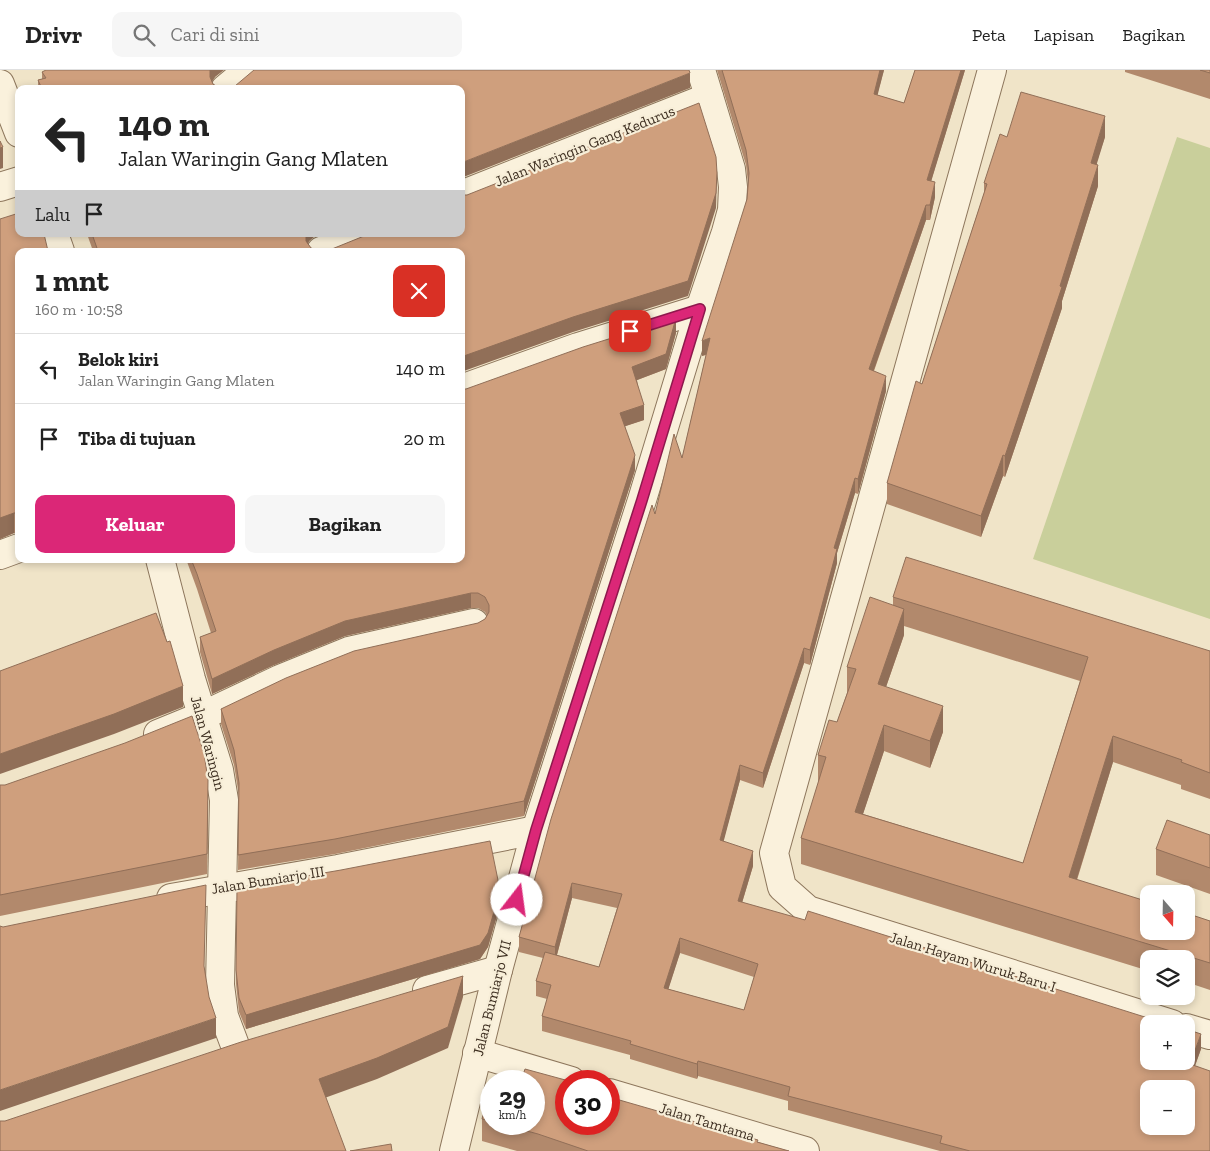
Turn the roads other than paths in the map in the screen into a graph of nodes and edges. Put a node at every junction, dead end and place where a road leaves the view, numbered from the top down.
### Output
1 (248, 70) edge
2 (701, 70) edge
3 (992, 70) edge
4 (0, 84) edge
5 (230, 85) edge
6 (709, 97) junction
7 (15, 123) edge
8 (15, 182) edge
9 (0, 187) edge
10 (465, 193) edge
11 (356, 237) edge
12 (328, 248) edge
13 (700, 309) junction
14 (465, 389) edge
15 (15, 549) edge
16 (0, 555) edge
17 (161, 563) edge
18 (474, 623) edge
19 (202, 716) junction
20 (139, 742) edge
21 (536, 830) junction
22 (222, 889) junction
23 (150, 902) edge
24 (498, 970) junction
25 (406, 996) edge
26 (1143, 1015) edge
27 (1195, 1031) edge
28 (1210, 1036) edge
29 (236, 1048) edge
30 (477, 1053) junction
31 (555, 1076) edge
32 (620, 1095) edge
33 (454, 1151) edge
34 (804, 1151) edge

1 - 5 street
2 - 6 street, Jalan Bumiarjo VII
3 - 26 street, Jalan Hayam Wuruk Baru I
4 - 7 street
6 - 10 street, Jalan Waringin Gang Kedurus
6 - 13 street, Jalan Bumiarjo VII
8 - 9 street
11 - 12 street
13 - 14 street
13 - 21 street, Jalan Bumiarjo VII
15 - 16 street
17 - 19 street, Jalan Waringin
18 - 19 street
19 - 20 street
19 - 22 street, Jalan Waringin
21 - 22 street, Jalan Bumiarjo III
21 - 24 street, Jalan Bumiarjo VII
22 - 23 street, Jalan Bumiarjo III
22 - 29 street, Jalan Waringin
24 - 25 street
24 - 30 street, Jalan Bumiarjo VII
27 - 28 street
30 - 31 street
30 - 33 street, Jalan Bumiarjo VII
32 - 34 street, Jalan Tamtama

